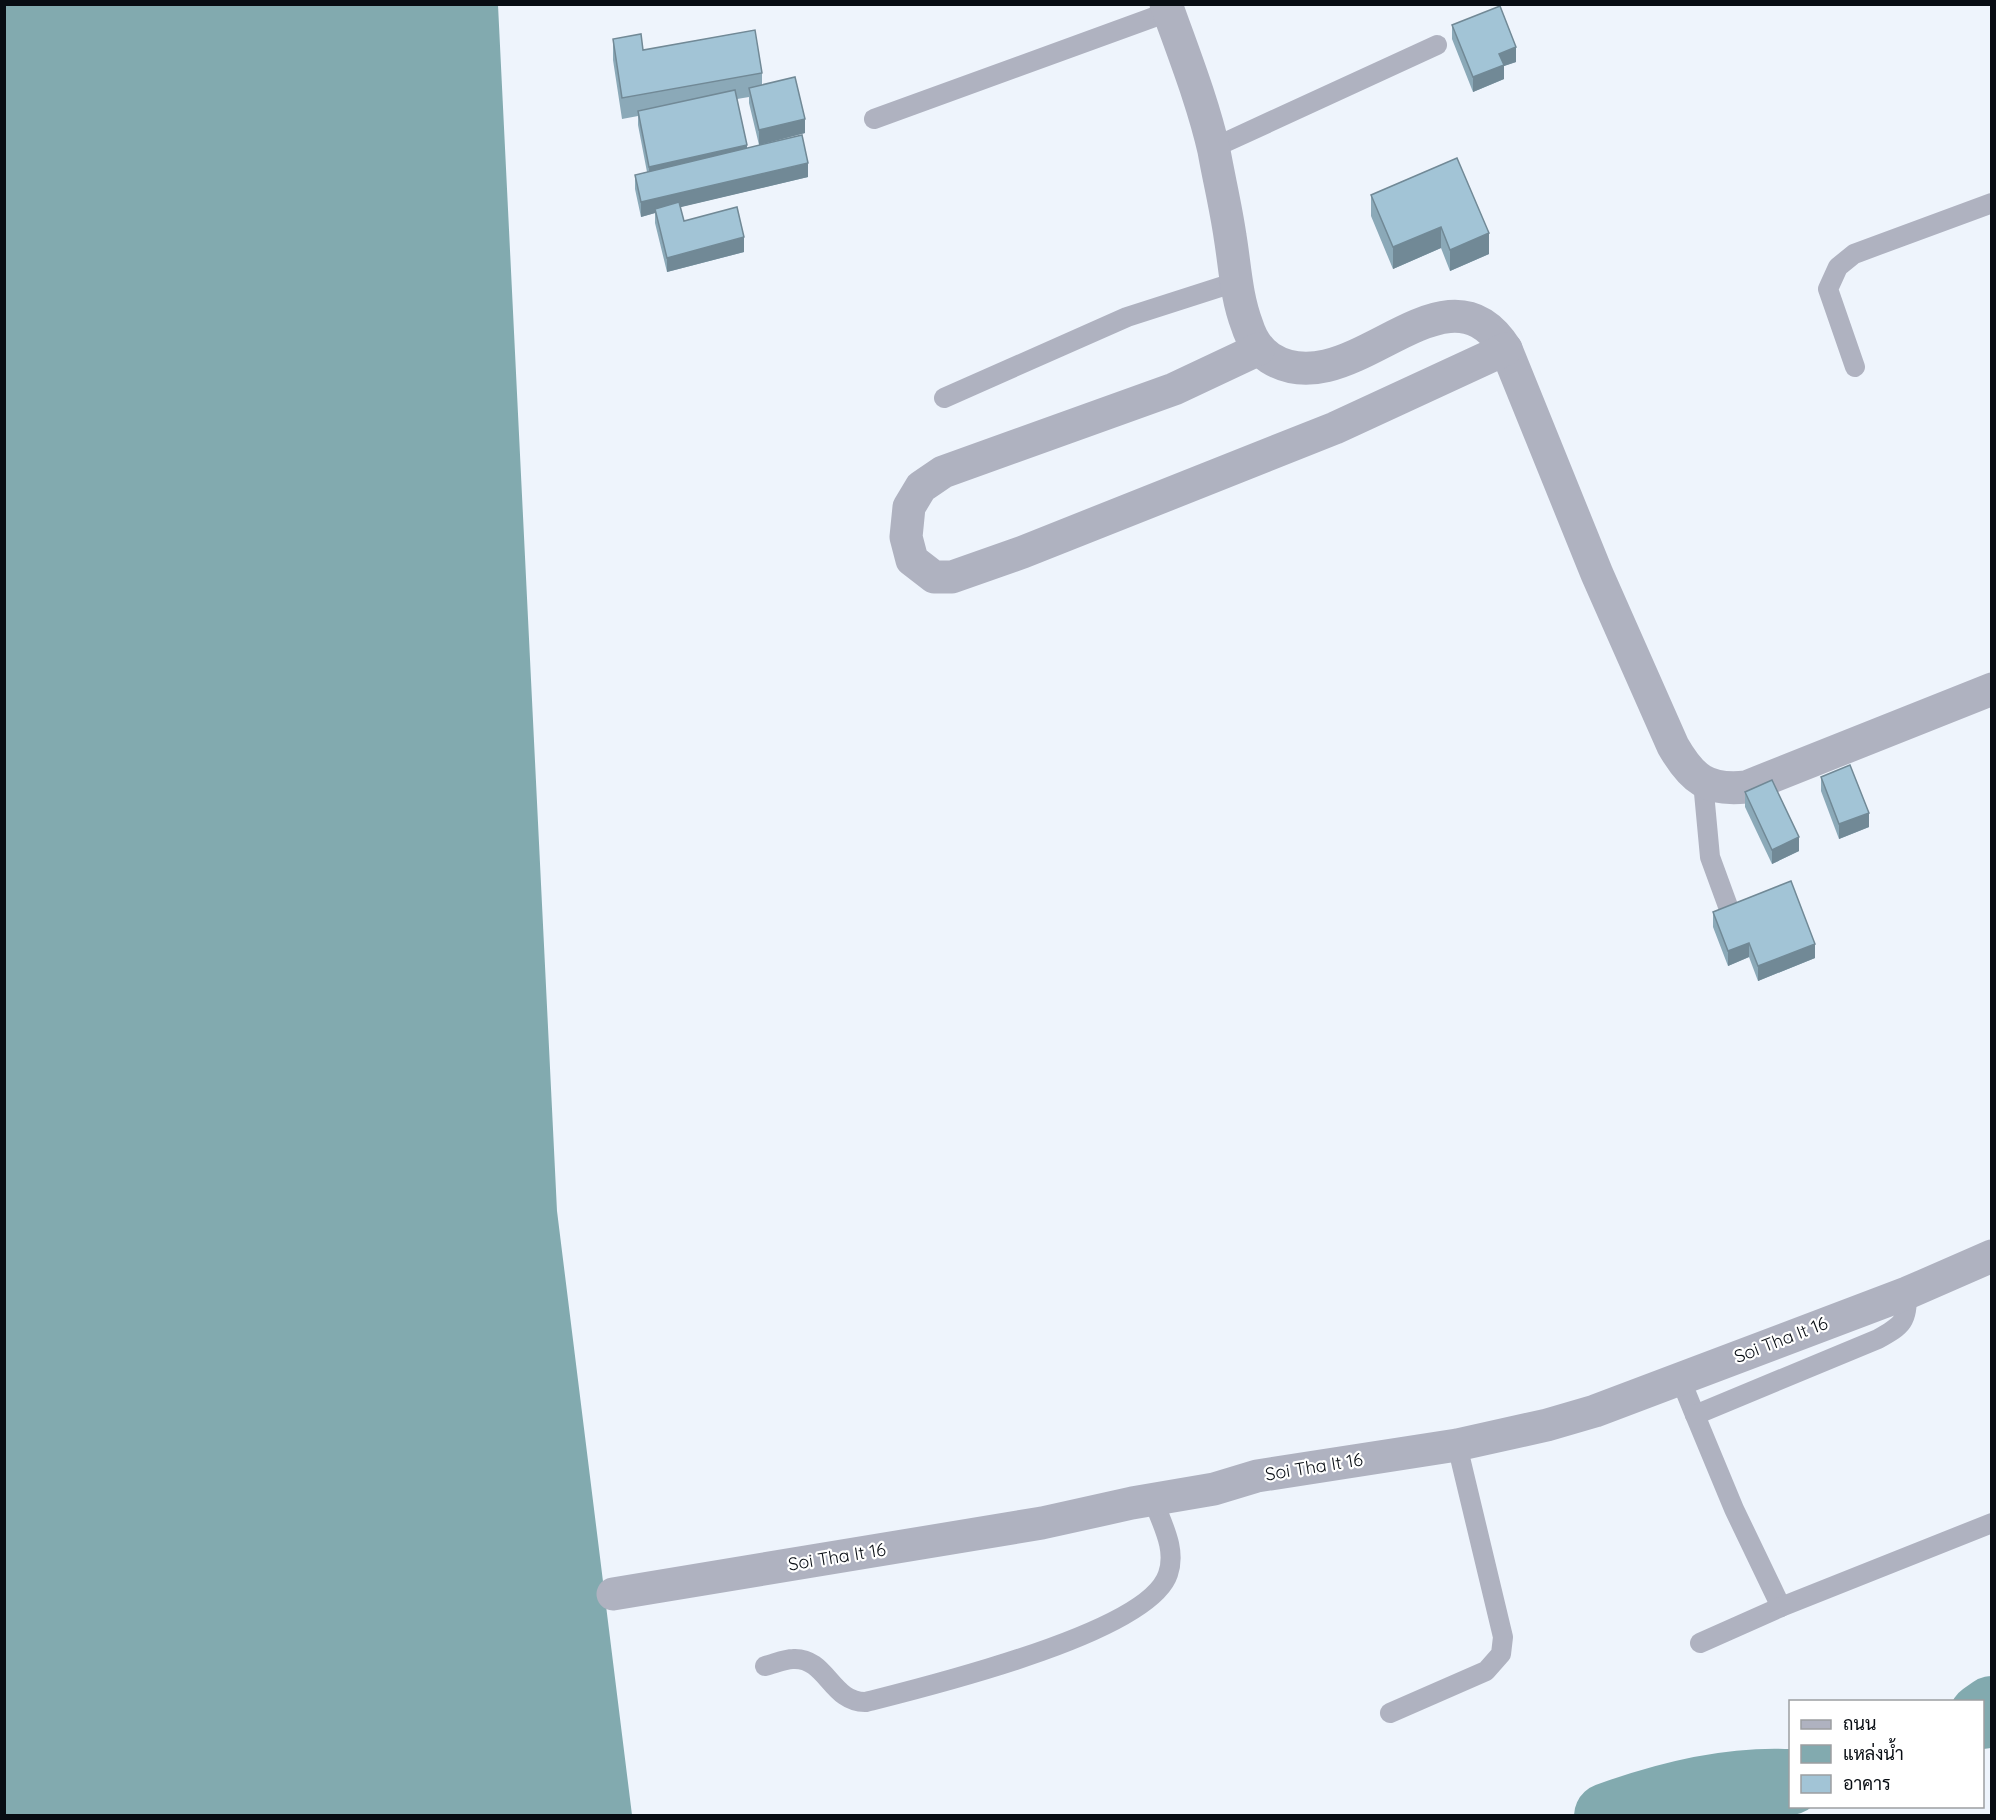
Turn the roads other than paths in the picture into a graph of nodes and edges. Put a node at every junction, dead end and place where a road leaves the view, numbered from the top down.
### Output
1 (1167, 8) edge
2 (1437, 45) dead end
3 (874, 120) dead end
4 (1213, 147) junction
5 (1992, 202) edge
6 (1236, 282) junction
7 (1258, 349) junction
8 (1506, 349) junction
9 (1855, 367) dead end
10 (944, 398) dead end
11 (1992, 689) edge
12 (1703, 782) junction
13 (1729, 909) edge
14 (1992, 1256) edge
15 (1907, 1293) junction
16 (1680, 1378) junction
17 (1695, 1415) junction
18 (1457, 1445) junction
19 (1153, 1499) junction
20 (1992, 1523) edge
21 (613, 1594) dead end
22 (1781, 1607) junction
23 (1700, 1643) dead end
24 (765, 1666) dead end
25 (1390, 1713) dead end

1 - 3 lane
1 - 4 street
2 - 4 lane
4 - 6 street
5 - 9 lane
6 - 7 street
6 - 10 lane
7 - 8 street
7 - 8 street
8 - 12 street
11 - 12 street
12 - 13 lane
14 - 15 street, Soi Tha It 16
15 - 16 street, Soi Tha It 16
15 - 17 lane
16 - 17 lane
16 - 18 street, Soi Tha It 16
17 - 22 lane
18 - 19 street, Soi Tha It 16
18 - 25 lane
19 - 21 street, Soi Tha It 16
19 - 24 lane
20 - 22 lane
22 - 23 lane

